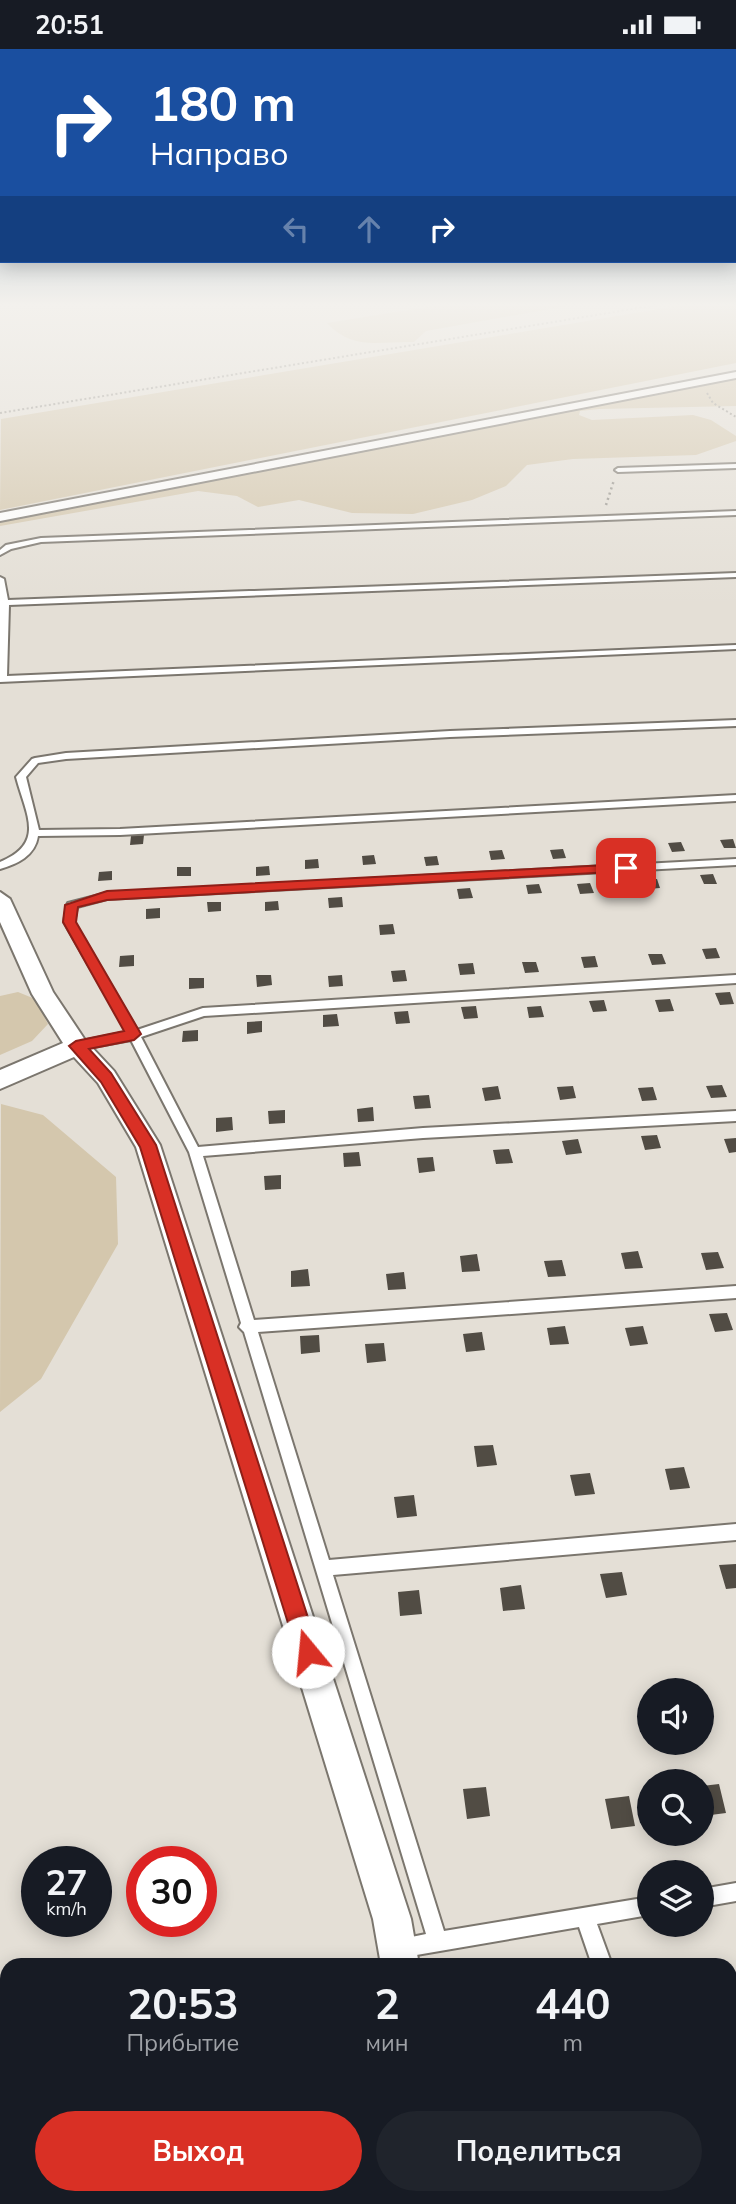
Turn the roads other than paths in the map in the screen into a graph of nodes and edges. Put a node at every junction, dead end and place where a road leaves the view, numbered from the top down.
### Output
1 (586, 404) edge
2 (736, 466) edge
3 (618, 470) dead end
4 (736, 513) edge
5 (0, 517) edge
6 (0, 553) edge
7 (736, 575) edge
8 (0, 579) edge
9 (3, 603) edge
10 (736, 647) edge
11 (2, 678) edge
12 (736, 723) edge
13 (736, 799) edge
14 (34, 833) junction
15 (736, 862) edge
16 (0, 866) edge
17 (0, 899) edge
18 (736, 979) edge
19 (134, 1034) junction
20 (76, 1046) junction
21 (0, 1080) edge
22 (736, 1116) edge
23 (195, 1152) junction
24 (736, 1292) edge
25 (246, 1327) junction
26 (736, 1532) edge
27 (325, 1568) junction
28 (736, 1892) edge
29 (714, 1896) edge
30 (637, 1908) edge
31 (585, 1917) junction
32 (438, 1941) junction
33 (399, 1957) edge
34 (600, 1958) edge

1 - 5 street
2 - 3 lane
4 - 6 lane
7 - 9 lane
8 - 9 lane
9 - 11 lane
10 - 11 lane
12 - 14 lane
13 - 14 lane
14 - 16 lane
15 - 19 lane
17 - 20 street
18 - 19 lane
19 - 20 lane
19 - 23 lane
20 - 21 street
20 - 33 street
22 - 23 lane
23 - 25 lane
24 - 25 lane
25 - 27 lane
26 - 27 lane
27 - 32 lane
28 - 29 lane
30 - 31 lane
31 - 32 lane
31 - 34 lane
32 - 33 lane

